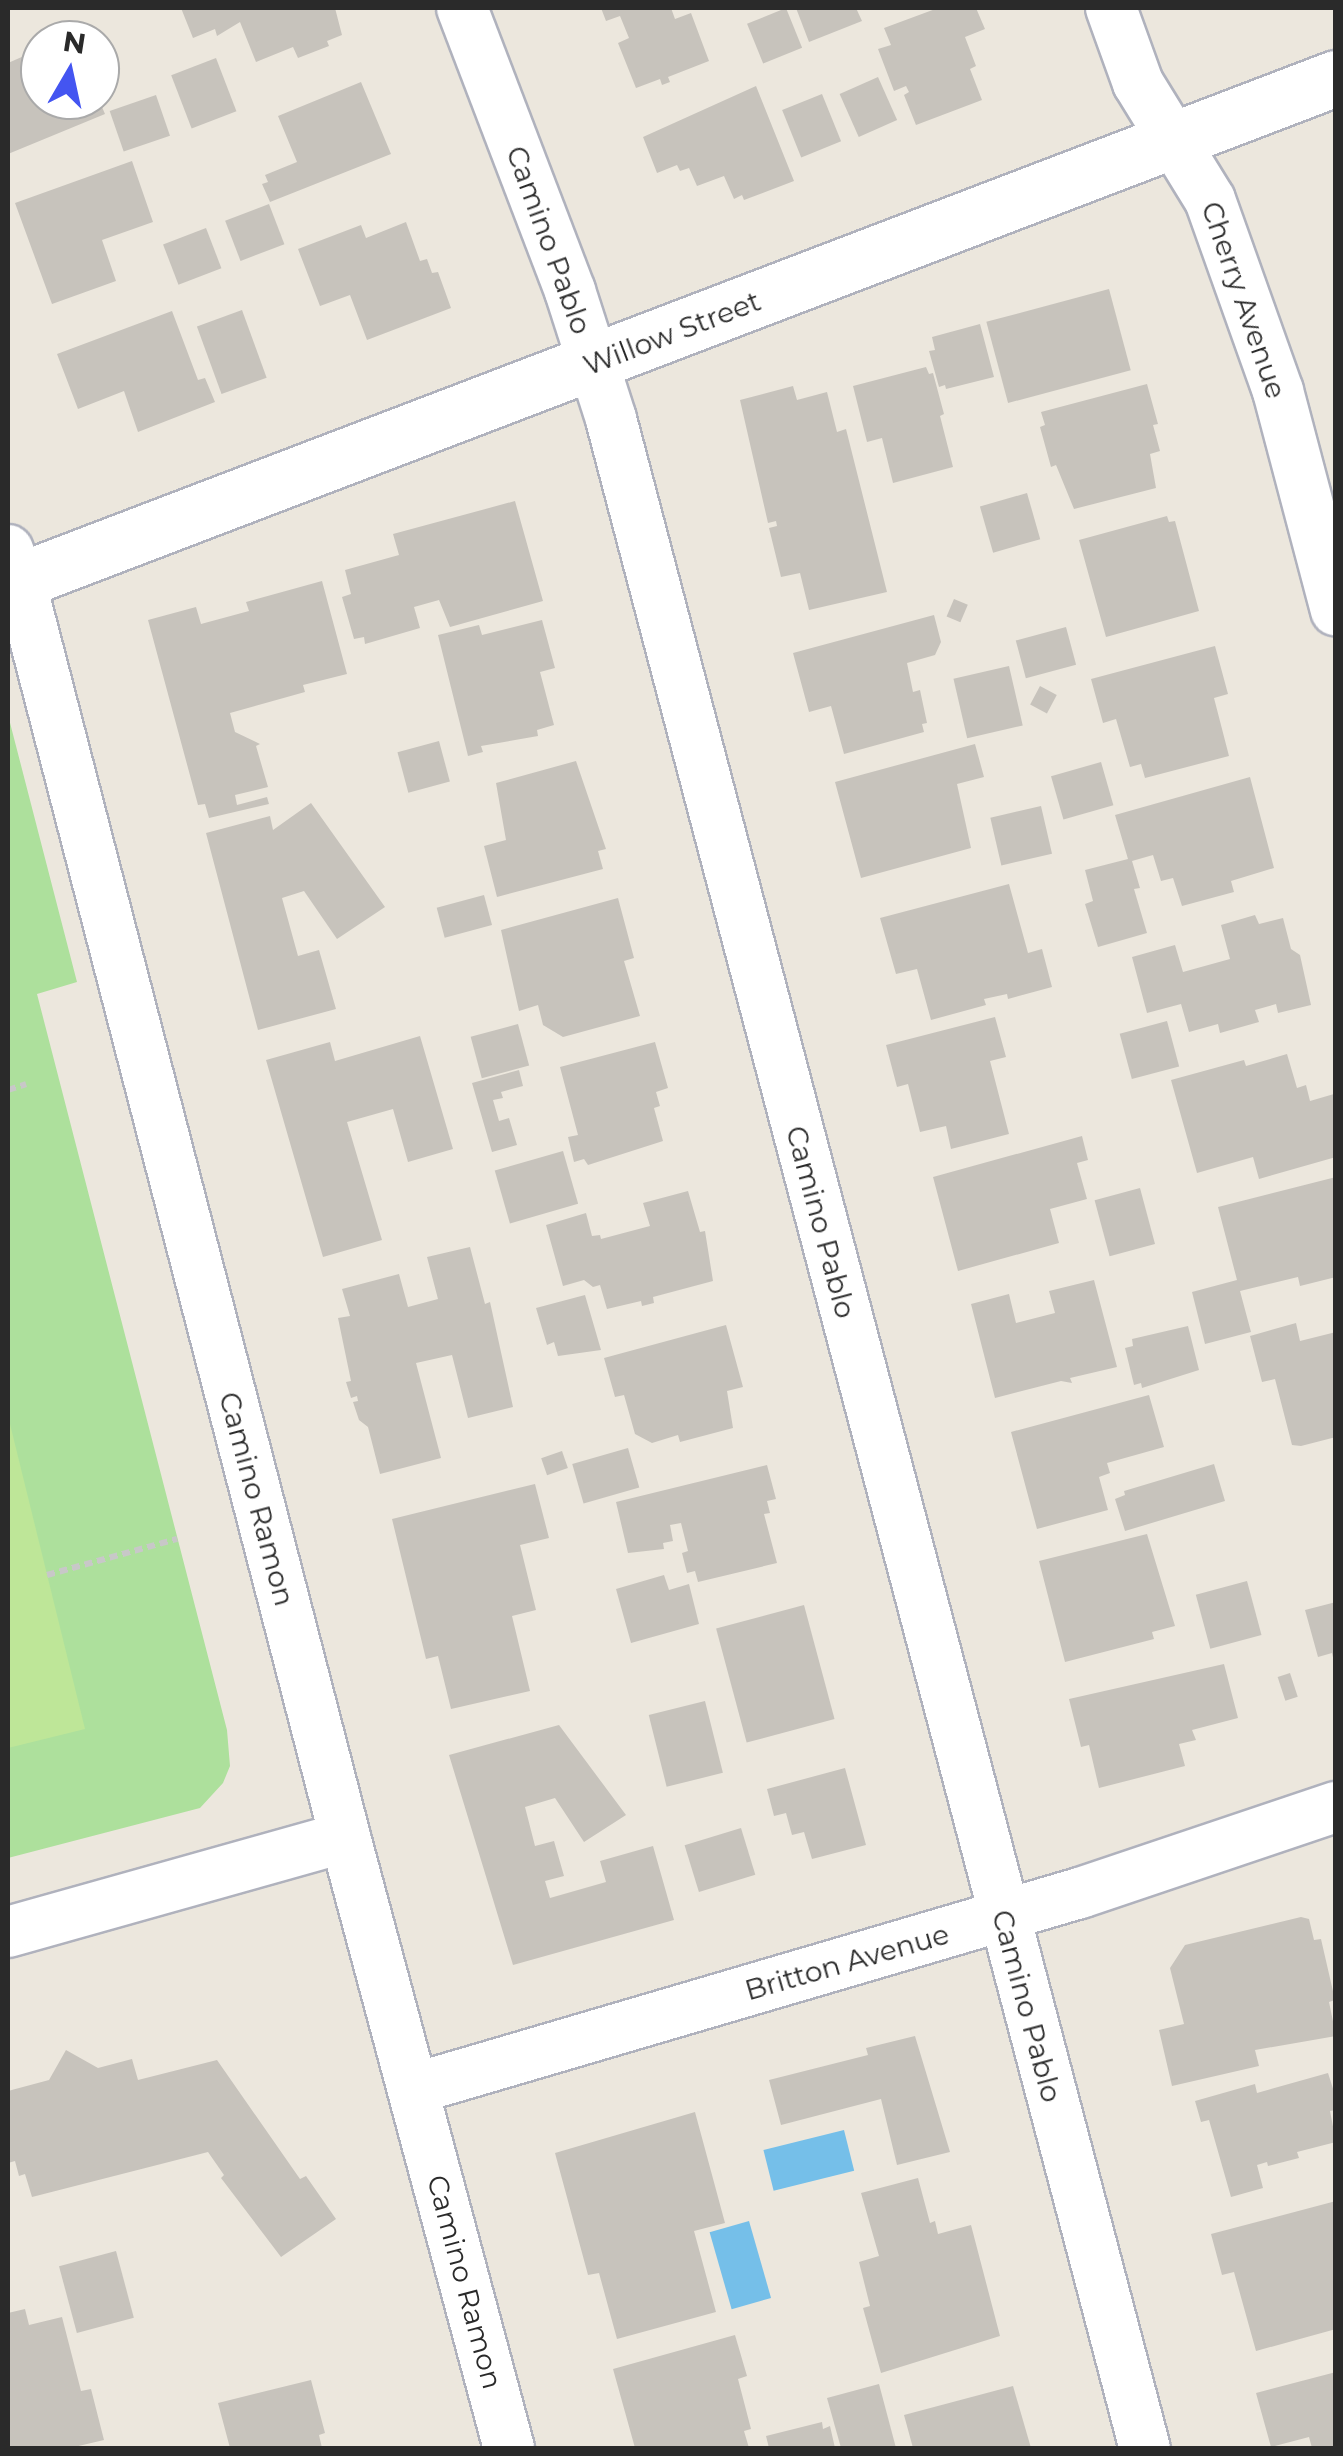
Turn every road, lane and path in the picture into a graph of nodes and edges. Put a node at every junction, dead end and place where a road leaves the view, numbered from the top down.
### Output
1 (462, 8) edge
2 (1111, 8) edge
3 (1336, 78) edge
4 (1173, 139) junction
5 (594, 364) junction
6 (12, 572) edge
7 (1336, 610) edge
8 (26, 1084) dead end
9 (8, 1090) edge
10 (177, 1539) dead end
11 (47, 1574) dead end
12 (1336, 1807) edge
13 (345, 1838) junction
14 (1004, 1916) junction
15 (8, 1932) edge
16 (413, 2089) junction
17 (509, 2448) edge
18 (1145, 2448) edge

1 - 5 street, Camino Pablo
2 - 4 street, Cherry Avenue
3 - 4 main road, Willow Street
4 - 5 main road, Willow Street
4 - 7 street, Cherry Avenue
5 - 6 main road, Willow Street
5 - 14 street, Camino Pablo
6 - 13 street, Camino Ramon
8 - 9 path
10 - 11 path
12 - 14 street, Britton Avenue
13 - 15 street
13 - 16 street, Camino Ramon
14 - 16 street, Britton Avenue
14 - 18 street, Camino Pablo
16 - 17 street, Camino Ramon

